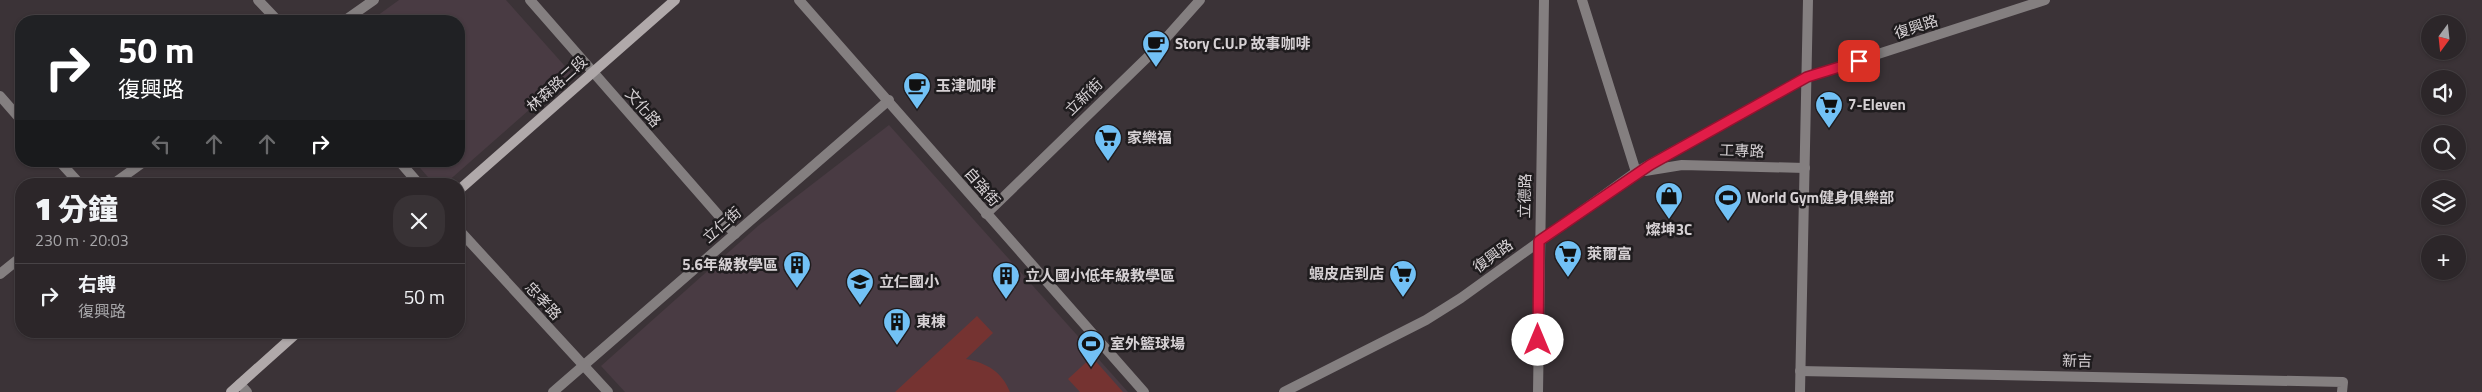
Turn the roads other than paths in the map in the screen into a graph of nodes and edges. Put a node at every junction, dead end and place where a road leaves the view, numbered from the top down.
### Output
1 (258, 0) edge
2 (374, 0) edge
3 (530, 0) edge
4 (675, 0) edge
5 (799, 0) edge
6 (1200, 0) edge
7 (1544, 0) edge
8 (1582, 0) edge
9 (1808, 0) edge
10 (2045, 0) edge
11 (272, 15) edge
12 (353, 15) edge
13 (592, 72) junction
14 (1807, 77) junction
15 (0, 96) edge
16 (889, 100) junction
17 (15, 113) edge
18 (64, 167) edge
19 (137, 167) edge
20 (404, 167) edge
21 (1805, 168) junction
22 (1636, 172) junction
23 (75, 178) edge
24 (121, 178) edge
25 (413, 178) edge
26 (465, 185) edge
27 (986, 214) junction
28 (735, 234) junction
29 (465, 237) edge
30 (1539, 241) junction
31 (15, 262) edge
32 (0, 274) edge
33 (292, 338) edge
34 (583, 366) junction
35 (1800, 371) junction
36 (243, 388) edge
37 (231, 392) edge
38 (553, 392) edge
39 (608, 392) edge
40 (1144, 392) edge
41 (1284, 392) edge
42 (1538, 392) edge
43 (1800, 392) edge
44 (2342, 392) edge

1 - 11 street
2 - 12 street
3 - 13 street, 文化路
4 - 13 main road, 林森路二段
5 - 16 street, 自強街
6 - 27 street, 立新街
7 - 30 street, 立德路
8 - 22 street
9 - 14 street
10 - 14 street, 復興路
13 - 26 main road, 林森路二段
13 - 28 street, 文化路
14 - 21 street
14 - 22 street, 復興路
15 - 17 street
16 - 27 street, 自強街
16 - 28 street, 立仁街
18 - 23 street
19 - 24 street
20 - 25 street
21 - 22 street, 工專路
21 - 35 street
22 - 30 street, 復興路
27 - 40 street, 自強街
28 - 34 street, 立仁街
29 - 34 street, 忠孝路
30 - 41 street, 復興路
30 - 42 street, 立德路
31 - 32 street
33 - 36 main road
34 - 38 street, 立仁街
34 - 39 street, 忠孝路
35 - 43 street
35 - 44 street, 新吉
36 - 37 main road

